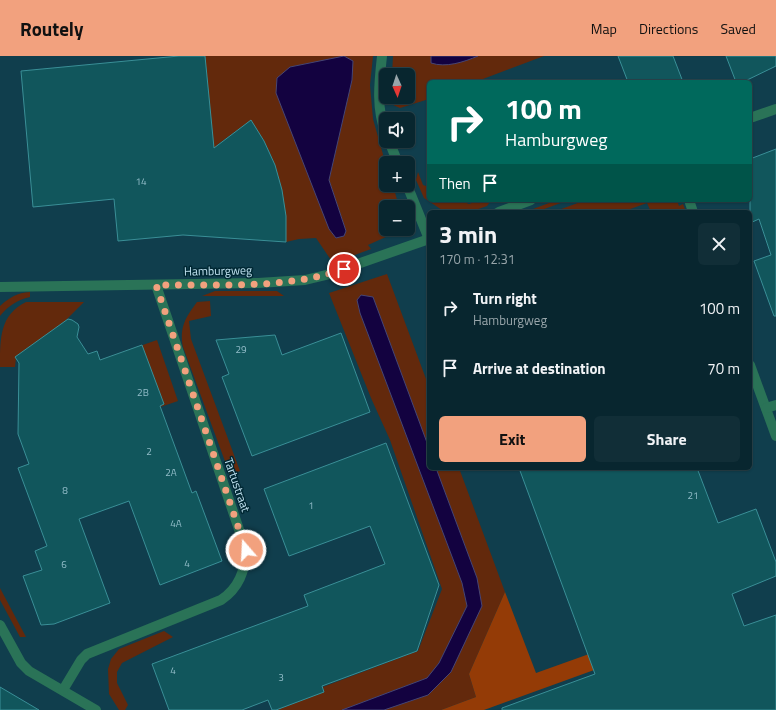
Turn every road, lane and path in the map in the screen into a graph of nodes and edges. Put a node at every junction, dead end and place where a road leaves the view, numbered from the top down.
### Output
1 (382, 56) edge
2 (776, 109) edge
3 (380, 112) edge
4 (752, 117) edge
5 (410, 192) edge
6 (526, 202) edge
7 (505, 210) edge
8 (427, 234) edge
9 (427, 240) edge
10 (156, 285) junction
11 (0, 287) edge
12 (752, 370) edge
13 (776, 405) edge
14 (766, 408) junction
15 (776, 436) edge
16 (0, 625) edge
17 (63, 690) junction
18 (96, 710) edge

1 - 3 street
2 - 4 street
5 - 8 street
6 - 7 street
9 - 10 street, Hamburgweg
10 - 11 street, Hamburgweg
10 - 17 street, Tartustraat
12 - 14 street
13 - 14 street
14 - 15 street
16 - 17 street
17 - 18 street

